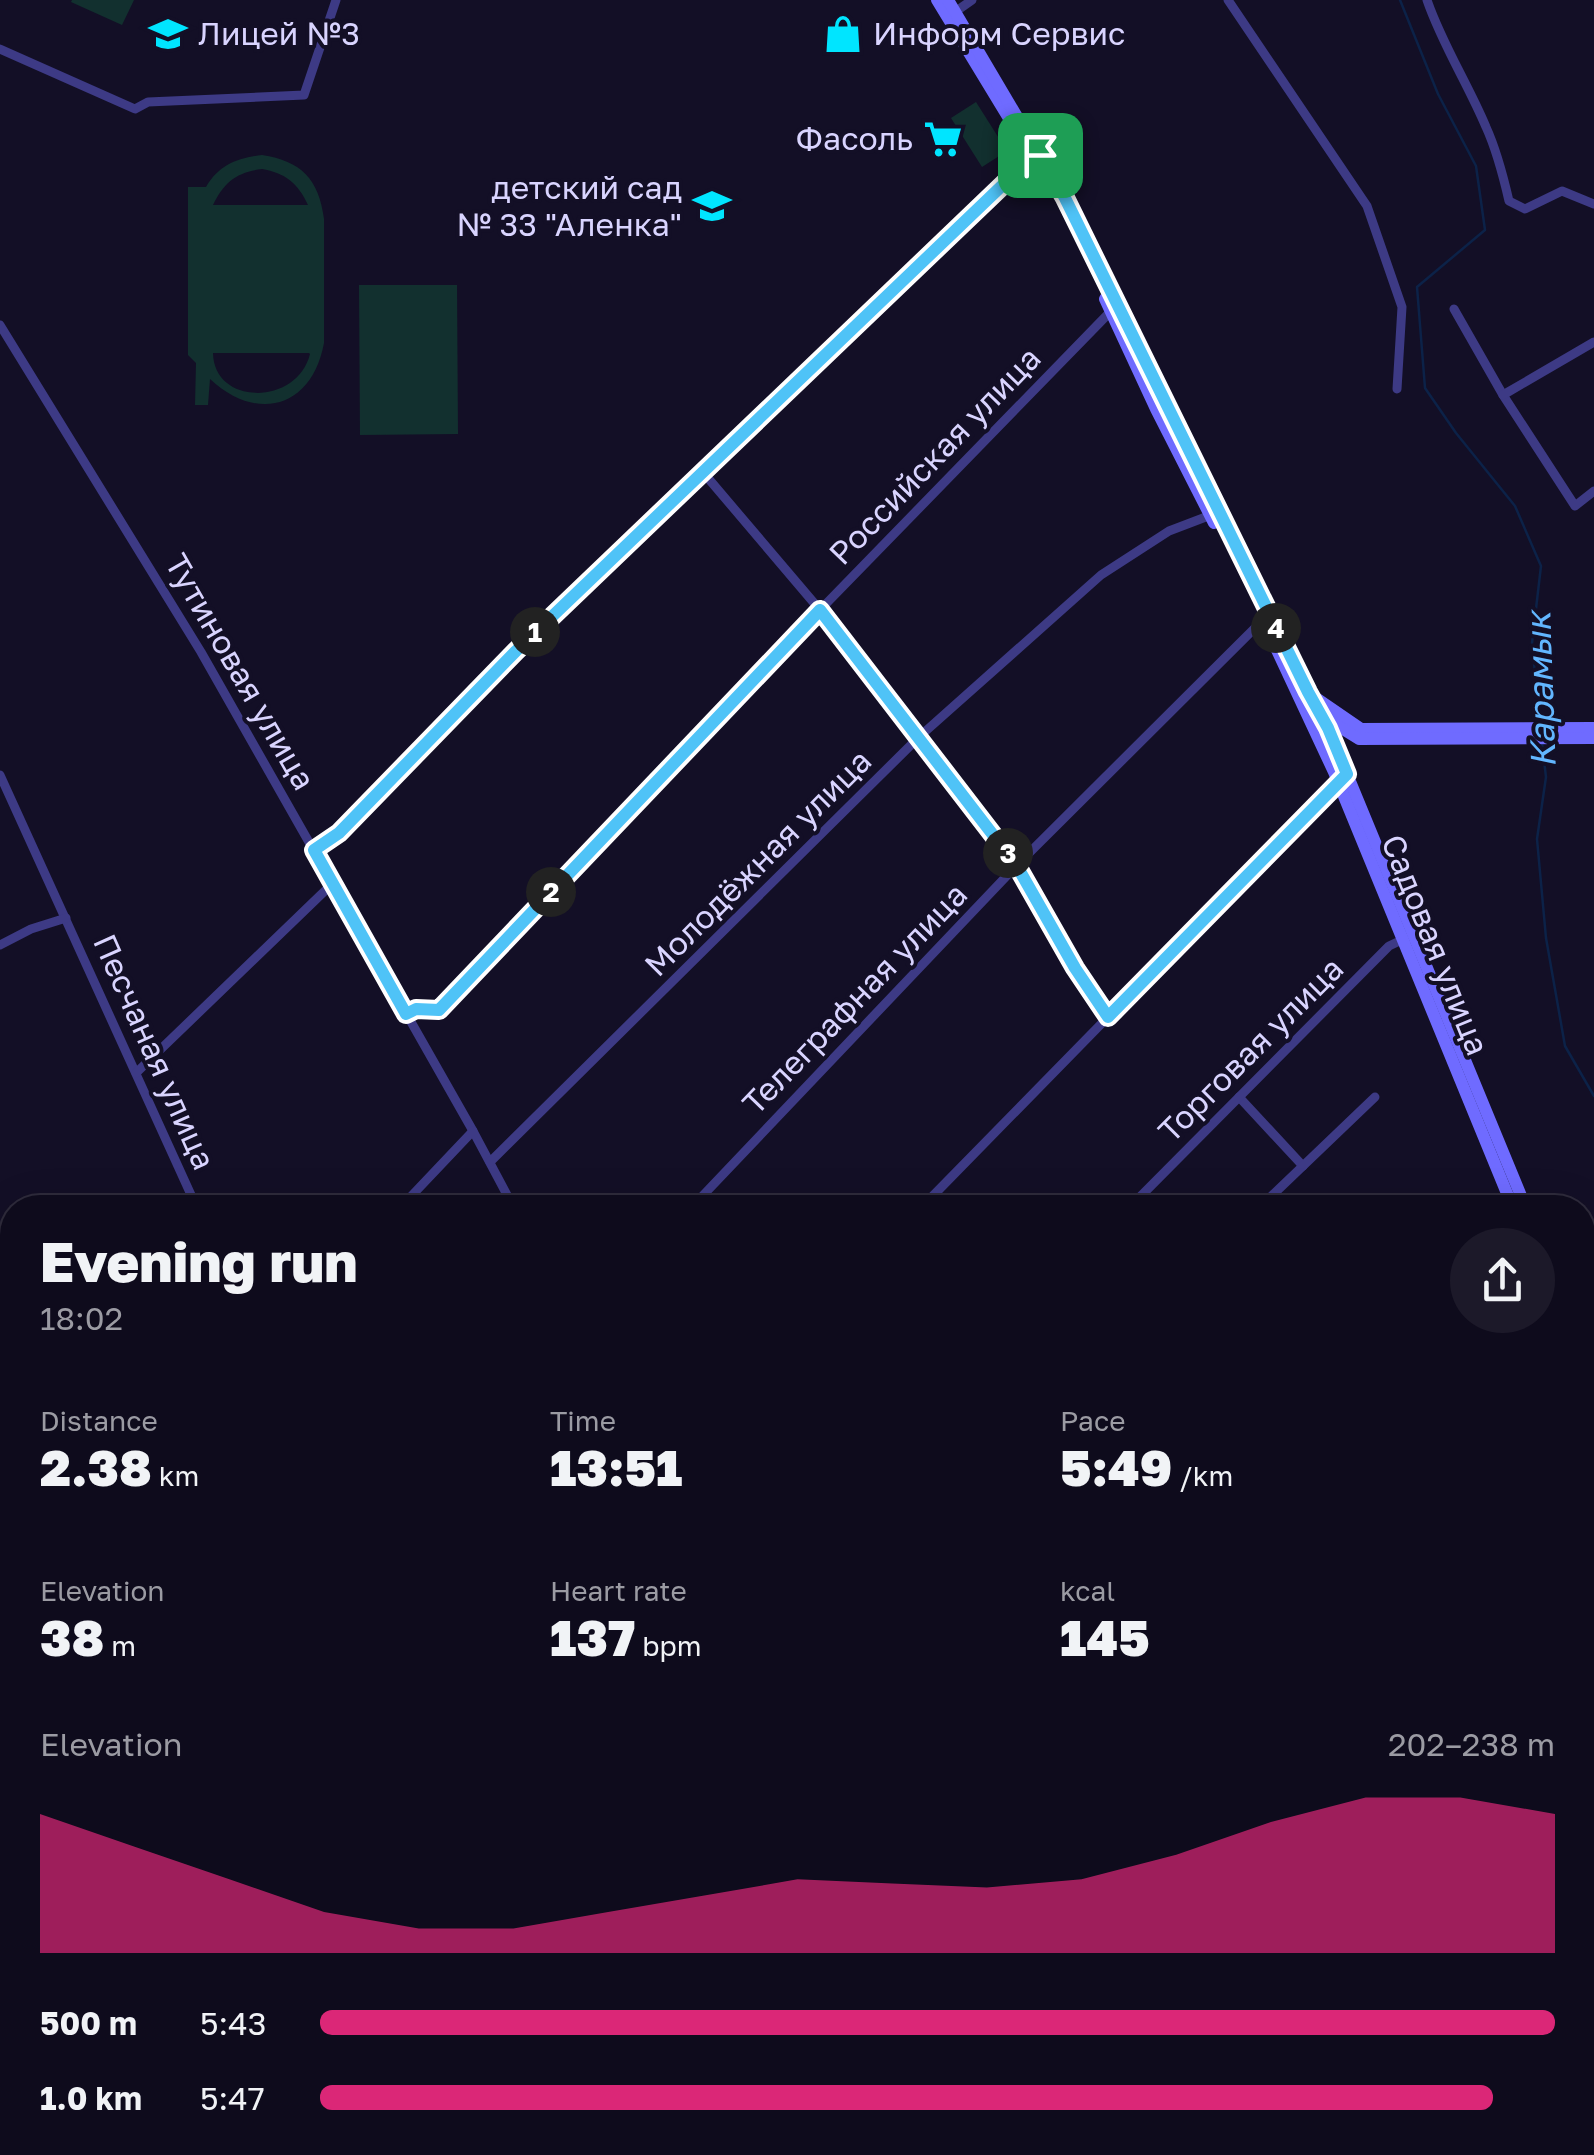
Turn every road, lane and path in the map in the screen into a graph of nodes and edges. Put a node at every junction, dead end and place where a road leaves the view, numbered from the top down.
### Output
1 (336, 0) edge
2 (938, 0) edge
3 (972, 0) edge
4 (1228, 0) edge
5 (1427, 0) edge
6 (951, 6) edge
7 (0, 50) edge
8 (1036, 156) junction
9 (1594, 204) edge
10 (1114, 308) junction
11 (1454, 309) dead end
12 (0, 325) edge
13 (1594, 342) edge
14 (1397, 389) dead end
15 (1503, 395) junction
16 (702, 472) junction
17 (1594, 491) edge
18 (1214, 513) junction
19 (820, 610) junction
20 (1266, 617) junction
21 (1306, 698) junction
22 (1320, 715) junction
23 (1594, 728) edge
24 (1512, 734) junction
25 (1564, 734) junction
26 (919, 738) junction
27 (1594, 738) edge
28 (0, 775) edge
29 (1342, 778) junction
30 (314, 850) junction
31 (1017, 866) junction
32 (332, 884) junction
33 (66, 918) junction
34 (1408, 936) junction
35 (0, 944) edge
36 (406, 1014) junction
37 (1108, 1017) junction
38 (136, 1073) junction
39 (1375, 1096) dead end
40 (1239, 1097) junction
41 (474, 1131) junction
42 (490, 1162) junction
43 (1303, 1166) junction
44 (191, 1195) edge
45 (412, 1195) edge
46 (507, 1195) edge
47 (703, 1195) edge
48 (934, 1195) edge
49 (1142, 1195) edge
50 (1273, 1195) edge
51 (1508, 1195) edge
52 (1520, 1195) edge

1 - 7 street
2 - 8 street
3 - 6 street
4 - 14 street
5 - 9 street
6 - 8 street
8 - 10 street
8 - 16 street
10 - 18 street
10 - 19 street, Российская улица
11 - 15 street
12 - 30 street, Тутиновая улица
13 - 15 street
15 - 17 street
16 - 19 street
16 - 30 street
18 - 20 street
18 - 26 street, Молодёжная улица
19 - 26 street
19 - 36 street, Российская улица
20 - 21 street
20 - 31 street, Телеграфная улица
21 - 22 street
21 - 24 street
21 - 29 street, Садовая улица
22 - 24 street
22 - 29 street
23 - 25 street
24 - 25 street
25 - 27 street
26 - 31 street
26 - 42 street, Молодёжная улица
28 - 33 street, Песчаная улица
29 - 34 street, Садовая улица
29 - 37 street
30 - 32 street, Тутиновая улица
31 - 37 street
31 - 47 street, Телеграфная улица
32 - 36 street, Тутиновая улица
32 - 38 street
33 - 35 street, Песчаная улица
33 - 38 street, Песчаная улица
34 - 40 street, Торговая улица
34 - 51 street, Садовая улица
34 - 52 street, Садовая улица
36 - 41 street, Тутиновая улица
37 - 48 street
38 - 44 street, Песчаная улица
39 - 43 street
40 - 43 street
40 - 49 street, Торговая улица
41 - 42 street, Тутиновая улица
41 - 45 street
42 - 46 street, Тутиновая улица
43 - 50 street

